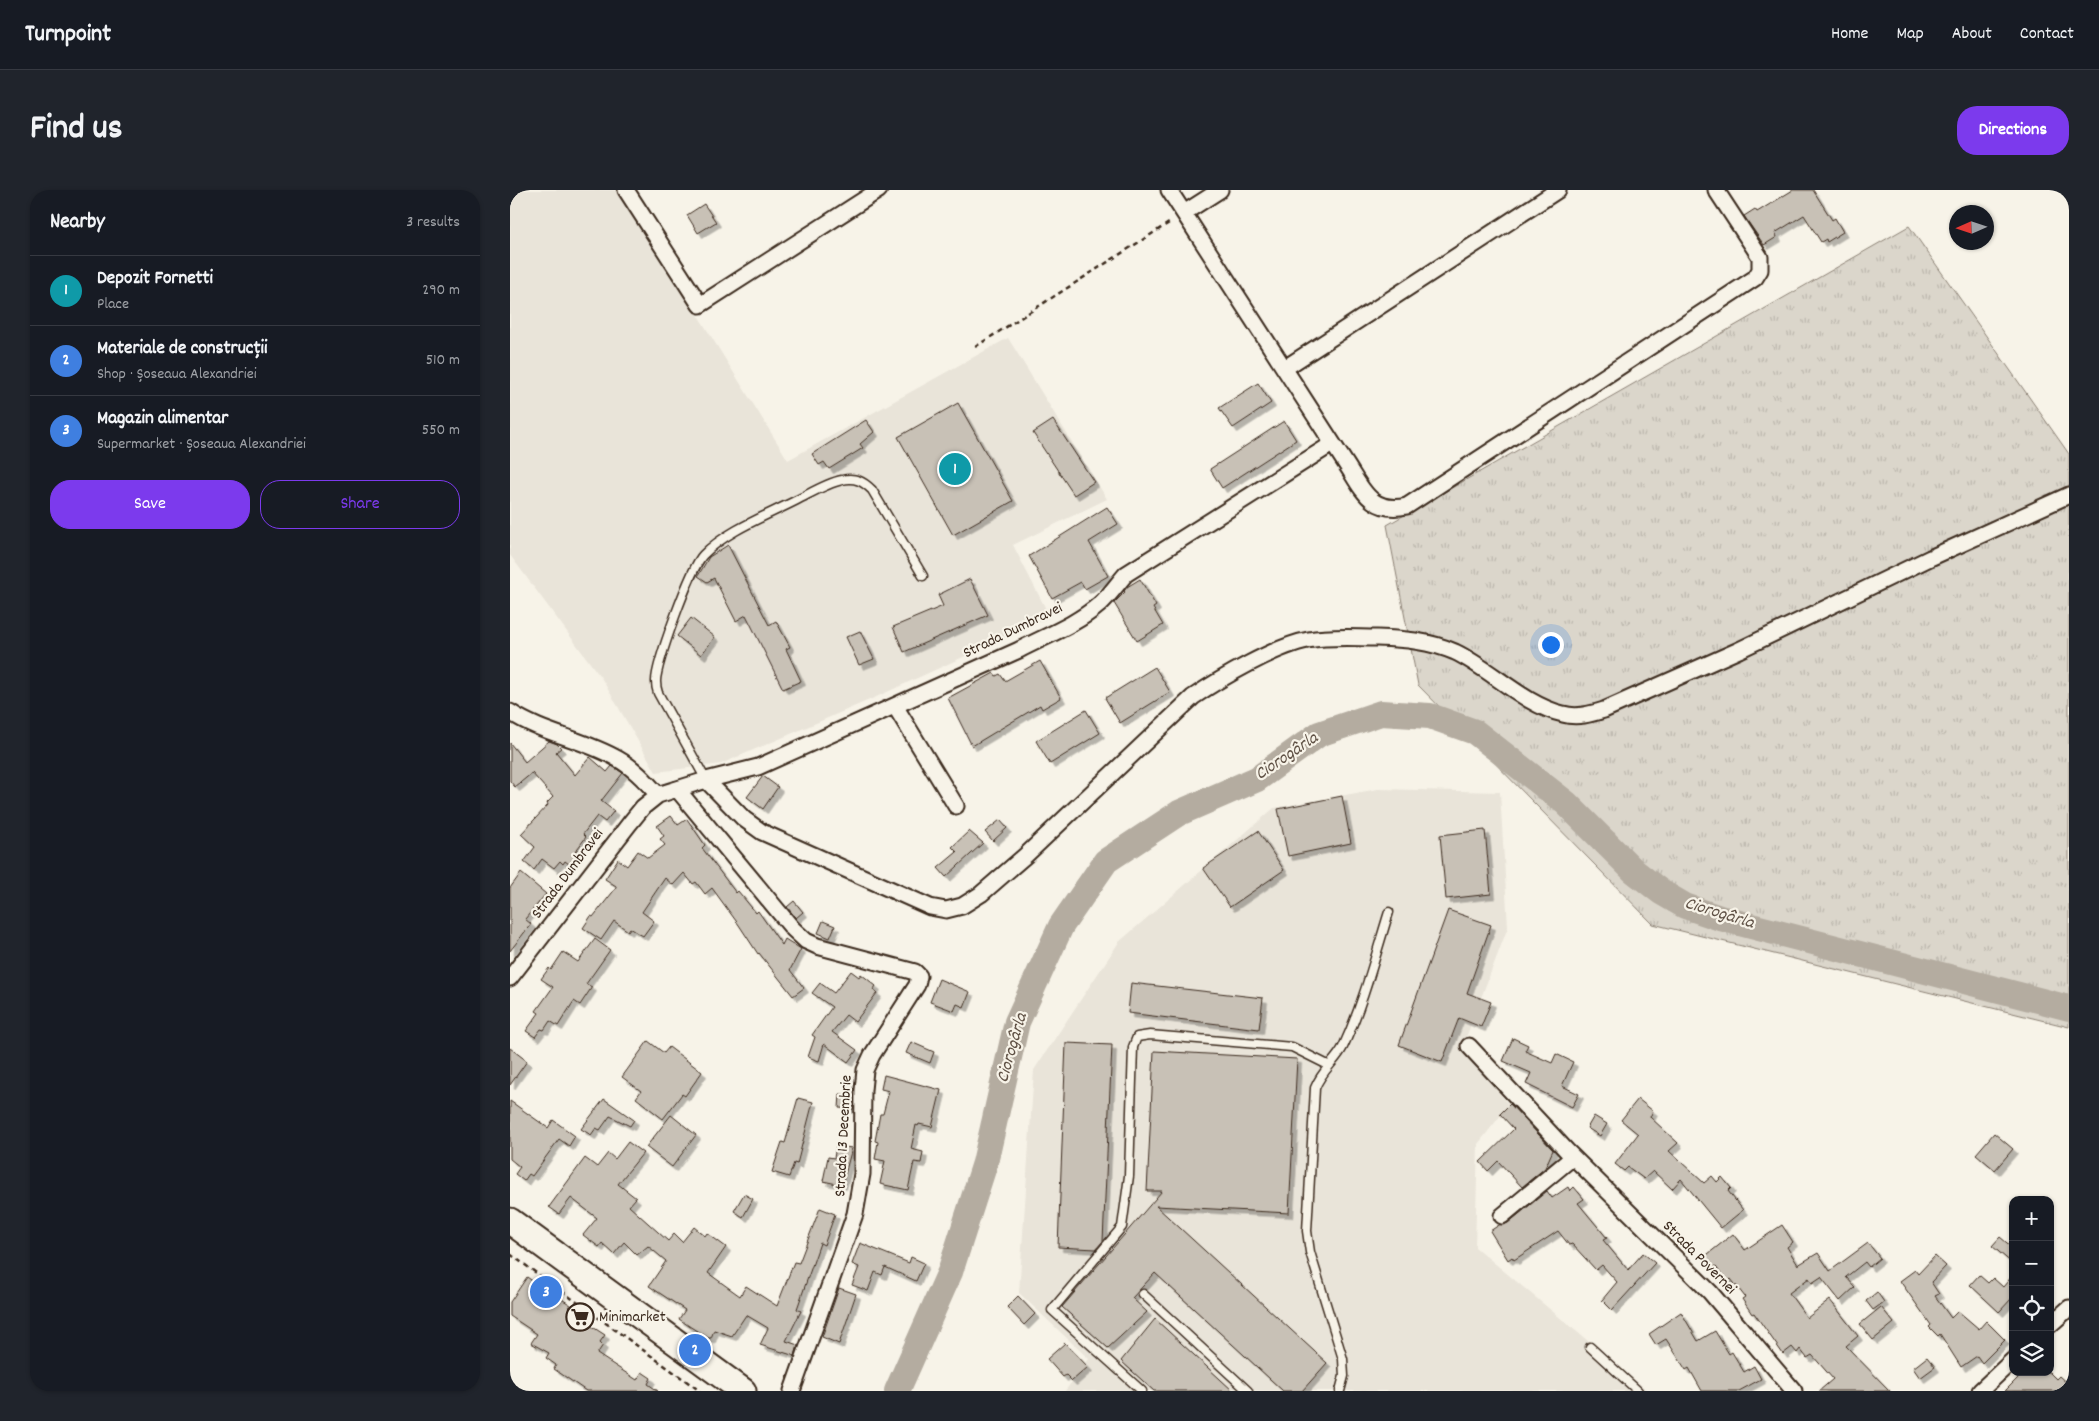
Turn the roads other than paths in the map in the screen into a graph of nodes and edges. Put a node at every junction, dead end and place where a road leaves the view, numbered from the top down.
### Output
1 (626, 190) edge
2 (879, 190) edge
3 (1169, 190) edge
4 (1220, 190) edge
5 (1558, 190) edge
6 (1716, 190) edge
7 (1184, 213) junction
8 (1285, 368) junction
9 (1332, 444) junction
10 (2069, 495) edge
11 (923, 576) dead end
12 (895, 706) junction
13 (510, 712) edge
14 (706, 780) junction
15 (676, 789) junction
16 (658, 795) junction
17 (956, 806) dead end
18 (1389, 912) dead end
19 (510, 978) edge
20 (1469, 1046) dead end
21 (1328, 1065) junction
22 (1573, 1157) junction
23 (1502, 1216) dead end
24 (510, 1221) edge
25 (510, 1237) edge
26 (1143, 1294) dead end
27 (2069, 1308) edge
28 (2054, 1321) edge
29 (1590, 1348) dead end
30 (2009, 1364) edge
31 (720, 1391) edge
32 (743, 1391) edge
33 (792, 1391) edge
34 (1142, 1391) edge
35 (1248, 1391) edge
36 (1340, 1391) edge
37 (1638, 1391) edge
38 (1794, 1391) edge
39 (1980, 1391) edge

1 - 2 street
3 - 7 street
4 - 7 street
5 - 8 street
6 - 9 street
7 - 8 street
8 - 9 street
9 - 12 street, Strada Dumbravei
10 - 14 street
11 - 14 lane
12 - 14 street, Strada Dumbravei
12 - 17 street
13 - 16 street
14 - 15 street, Strada Dumbravei
15 - 16 street, Strada Dumbravei
15 - 33 street, Strada 13 Decembrie
16 - 19 street, Strada Dumbravei
18 - 21 lane
20 - 22 street, Strada Povernei
21 - 34 lane
21 - 36 lane
22 - 23 street
22 - 38 street, Strada Povernei
24 - 32 highway
25 - 31 highway
26 - 35 lane
27 - 28 street
29 - 37 lane
30 - 39 street

